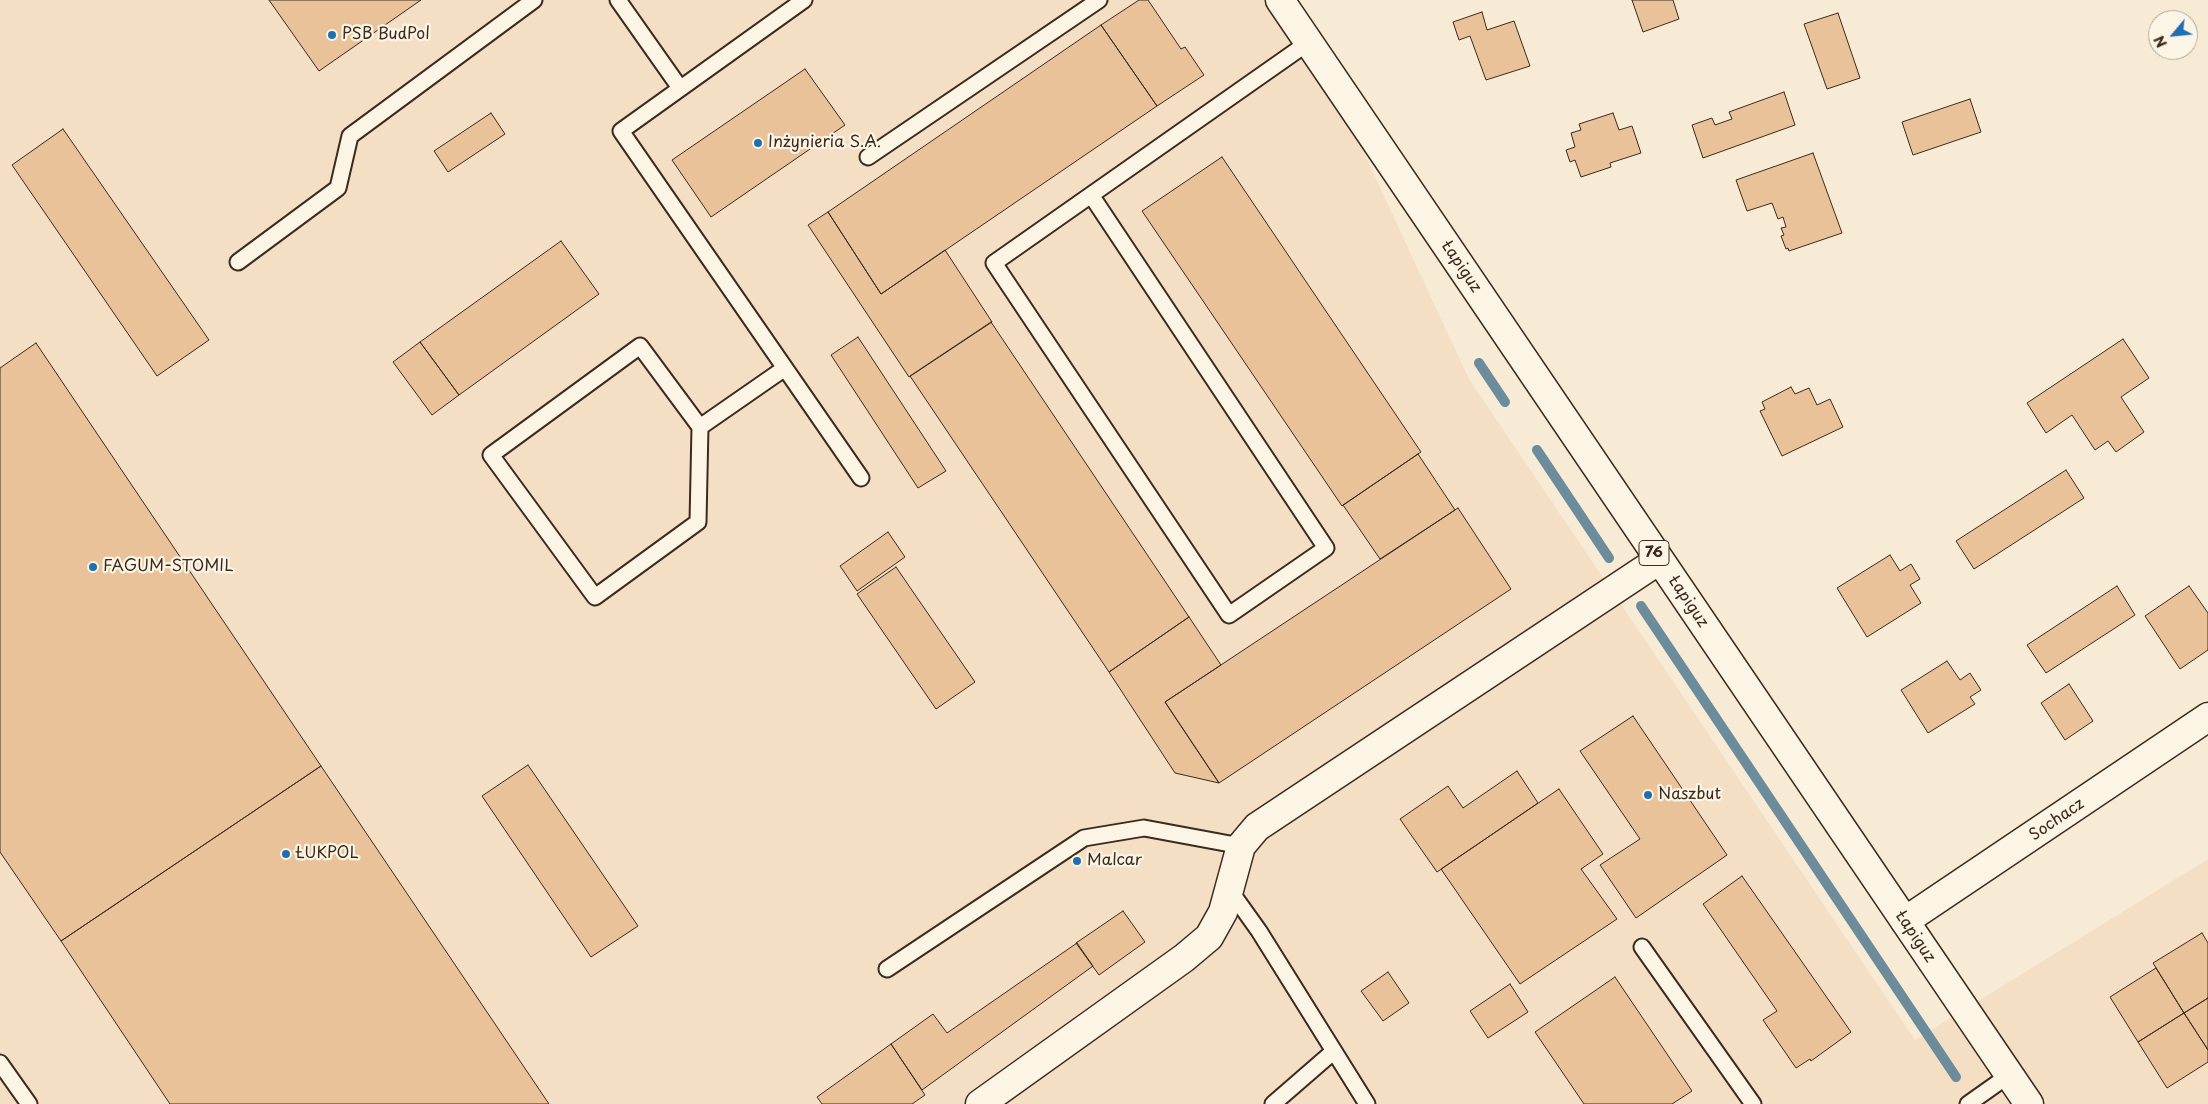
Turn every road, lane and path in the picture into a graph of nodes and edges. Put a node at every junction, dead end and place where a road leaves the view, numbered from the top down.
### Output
1 (534, 0) edge
2 (618, 0) edge
3 (804, 0) edge
4 (1099, 0) edge
5 (1280, 0) edge
6 (1309, 42) junction
7 (680, 88) junction
8 (868, 157) dead end
9 (1091, 195) junction
10 (238, 262) dead end
11 (785, 368) junction
12 (700, 427) junction
13 (861, 478) dead end
14 (1659, 560) junction
15 (2208, 717) edge
16 (1241, 846) junction
17 (1229, 889) junction
18 (1905, 921) junction
19 (1642, 948) dead end
20 (887, 969) dead end
21 (1334, 1051) junction
22 (0, 1063) edge
23 (2009, 1075) junction
24 (29, 1104) edge
25 (980, 1104) edge
26 (1273, 1104) edge
27 (1367, 1104) edge
28 (1753, 1104) edge
29 (1968, 1104) edge
30 (2029, 1104) edge

1 - 10 lane
2 - 7 lane
3 - 7 lane
4 - 8 lane
5 - 6 main road, Łapiguz / 76
6 - 9 lane
6 - 14 main road, Łapiguz / 76
7 - 11 lane
9 - 9 lane
11 - 12 lane
11 - 13 lane
12 - 12 lane
14 - 16 main road
14 - 18 main road, Łapiguz / 76
15 - 18 main road, Sochacz
16 - 17 main road
16 - 20 lane
17 - 21 lane
17 - 25 main road
18 - 23 main road, Łapiguz / 76
19 - 28 lane
21 - 26 lane
21 - 27 lane
22 - 24 lane
23 - 29 lane
23 - 30 main road, Łapiguz / 76

